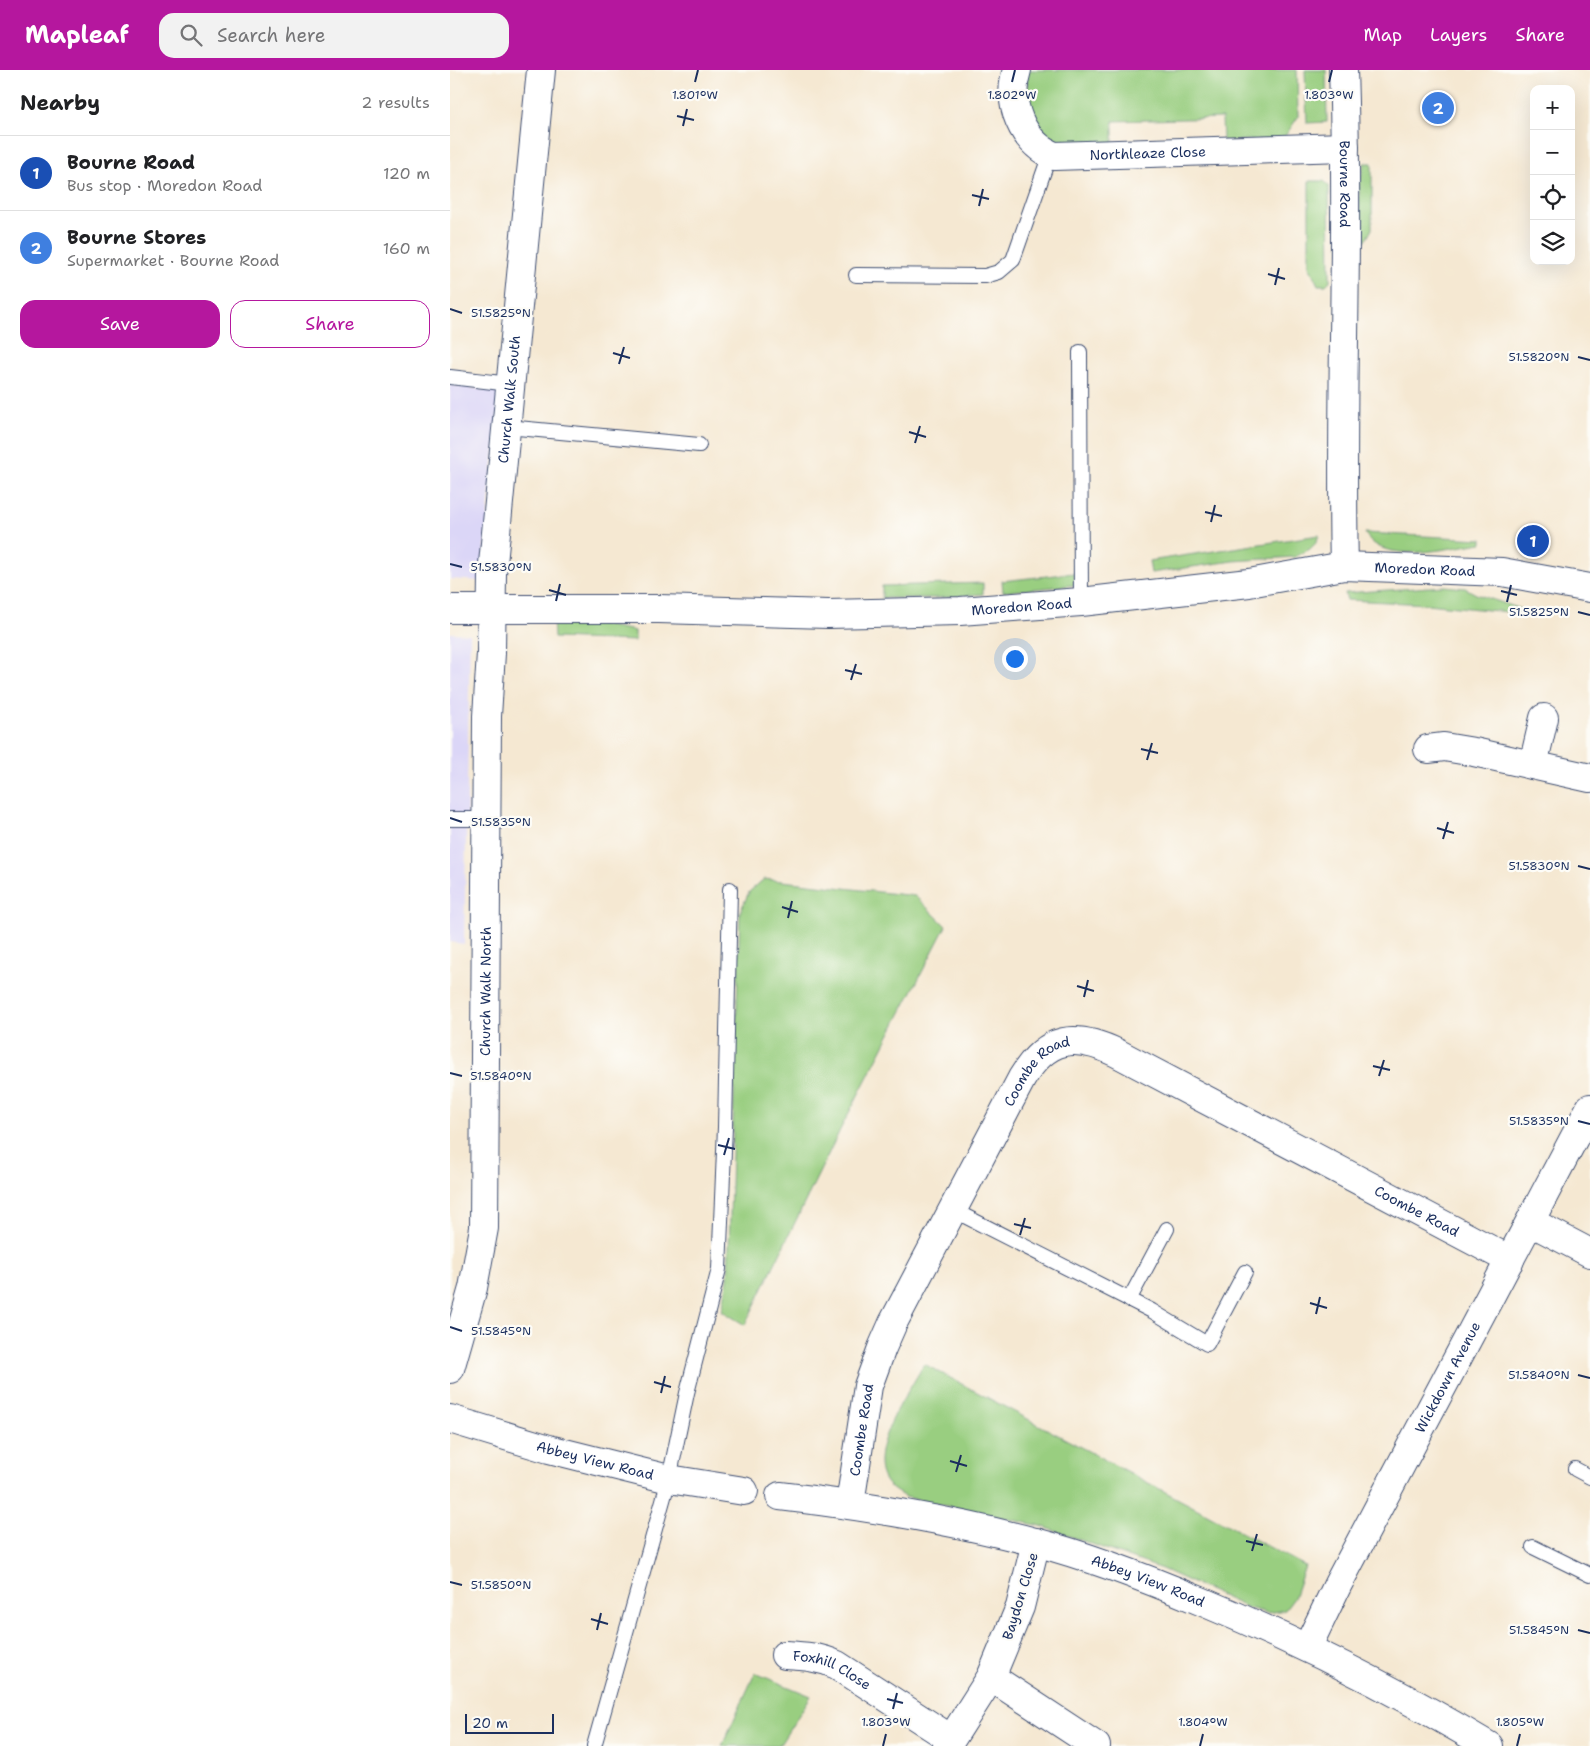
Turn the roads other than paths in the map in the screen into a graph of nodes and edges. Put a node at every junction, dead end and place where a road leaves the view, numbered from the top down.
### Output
1 (541, 70) edge
2 (1017, 70) edge
3 (1344, 70) edge
4 (1346, 147) junction
5 (1050, 154) junction
6 (856, 274) dead end
7 (1080, 352) dead end
8 (450, 377) edge
9 (510, 384) junction
10 (507, 428) junction
11 (698, 445) dead end
12 (1344, 566) junction
13 (1590, 588) edge
14 (1081, 602) junction
15 (450, 609) edge
16 (492, 609) junction
17 (1544, 718) dead end
18 (1428, 750) dead end
19 (1533, 765) junction
20 (1590, 778) edge
21 (450, 819) edge
22 (488, 819) junction
23 (730, 889) dead end
24 (1590, 1108) edge
25 (953, 1210) junction
26 (1531, 1222) junction
27 (1167, 1229) dead end
28 (1590, 1253) edge
29 (1510, 1260) junction
30 (1244, 1272) dead end
31 (1129, 1300) junction
32 (450, 1369) edge
33 (450, 1419) edge
34 (1575, 1469) dead end
35 (1590, 1477) edge
36 (669, 1479) junction
37 (744, 1491) dead end
38 (780, 1496) dead end
39 (850, 1504) junction
40 (1036, 1542) junction
41 (1534, 1547) dead end
42 (1590, 1575) edge
43 (1307, 1648) junction
44 (786, 1655) dead end
45 (991, 1677) junction
46 (949, 1742) edge
47 (594, 1746) edge
48 (1096, 1746) edge
49 (1489, 1746) edge

1 - 9 street, Church Walk South
2 - 5 street
3 - 4 street, Bourne Road
4 - 5 street, Northleaze Close
4 - 12 street, Bourne Road
5 - 6 lane
7 - 14 lane
8 - 9 lane
9 - 10 street, Church Walk South
10 - 11 lane
10 - 16 street, Church Walk South
12 - 13 street, Moredon Road
12 - 14 street, Moredon Road
14 - 16 street, Moredon Road
15 - 16 street, Moredon Road
16 - 22 street, Church Walk North
17 - 19 street
18 - 19 street
19 - 20 street
21 - 22 lane
22 - 32 street, Church Walk North
23 - 36 lane
24 - 26 street, Wickdown Avenue
25 - 29 street, Coombe Road
25 - 31 lane
25 - 39 street, Coombe Road
26 - 28 street
26 - 29 street, Wickdown Avenue
27 - 31 lane
29 - 43 street, Wickdown Avenue
30 - 31 lane
33 - 36 street, Abbey View Road
34 - 35 lane
36 - 37 street, Abbey View Road
36 - 47 lane
38 - 39 street, Abbey View Road
39 - 40 street, Abbey View Road
40 - 43 street, Abbey View Road
40 - 45 street, Baydon Close
41 - 42 lane
43 - 49 street, Abbey View Road
44 - 46 street, Foxhill Close
45 - 46 street, Baydon Close
45 - 48 street

